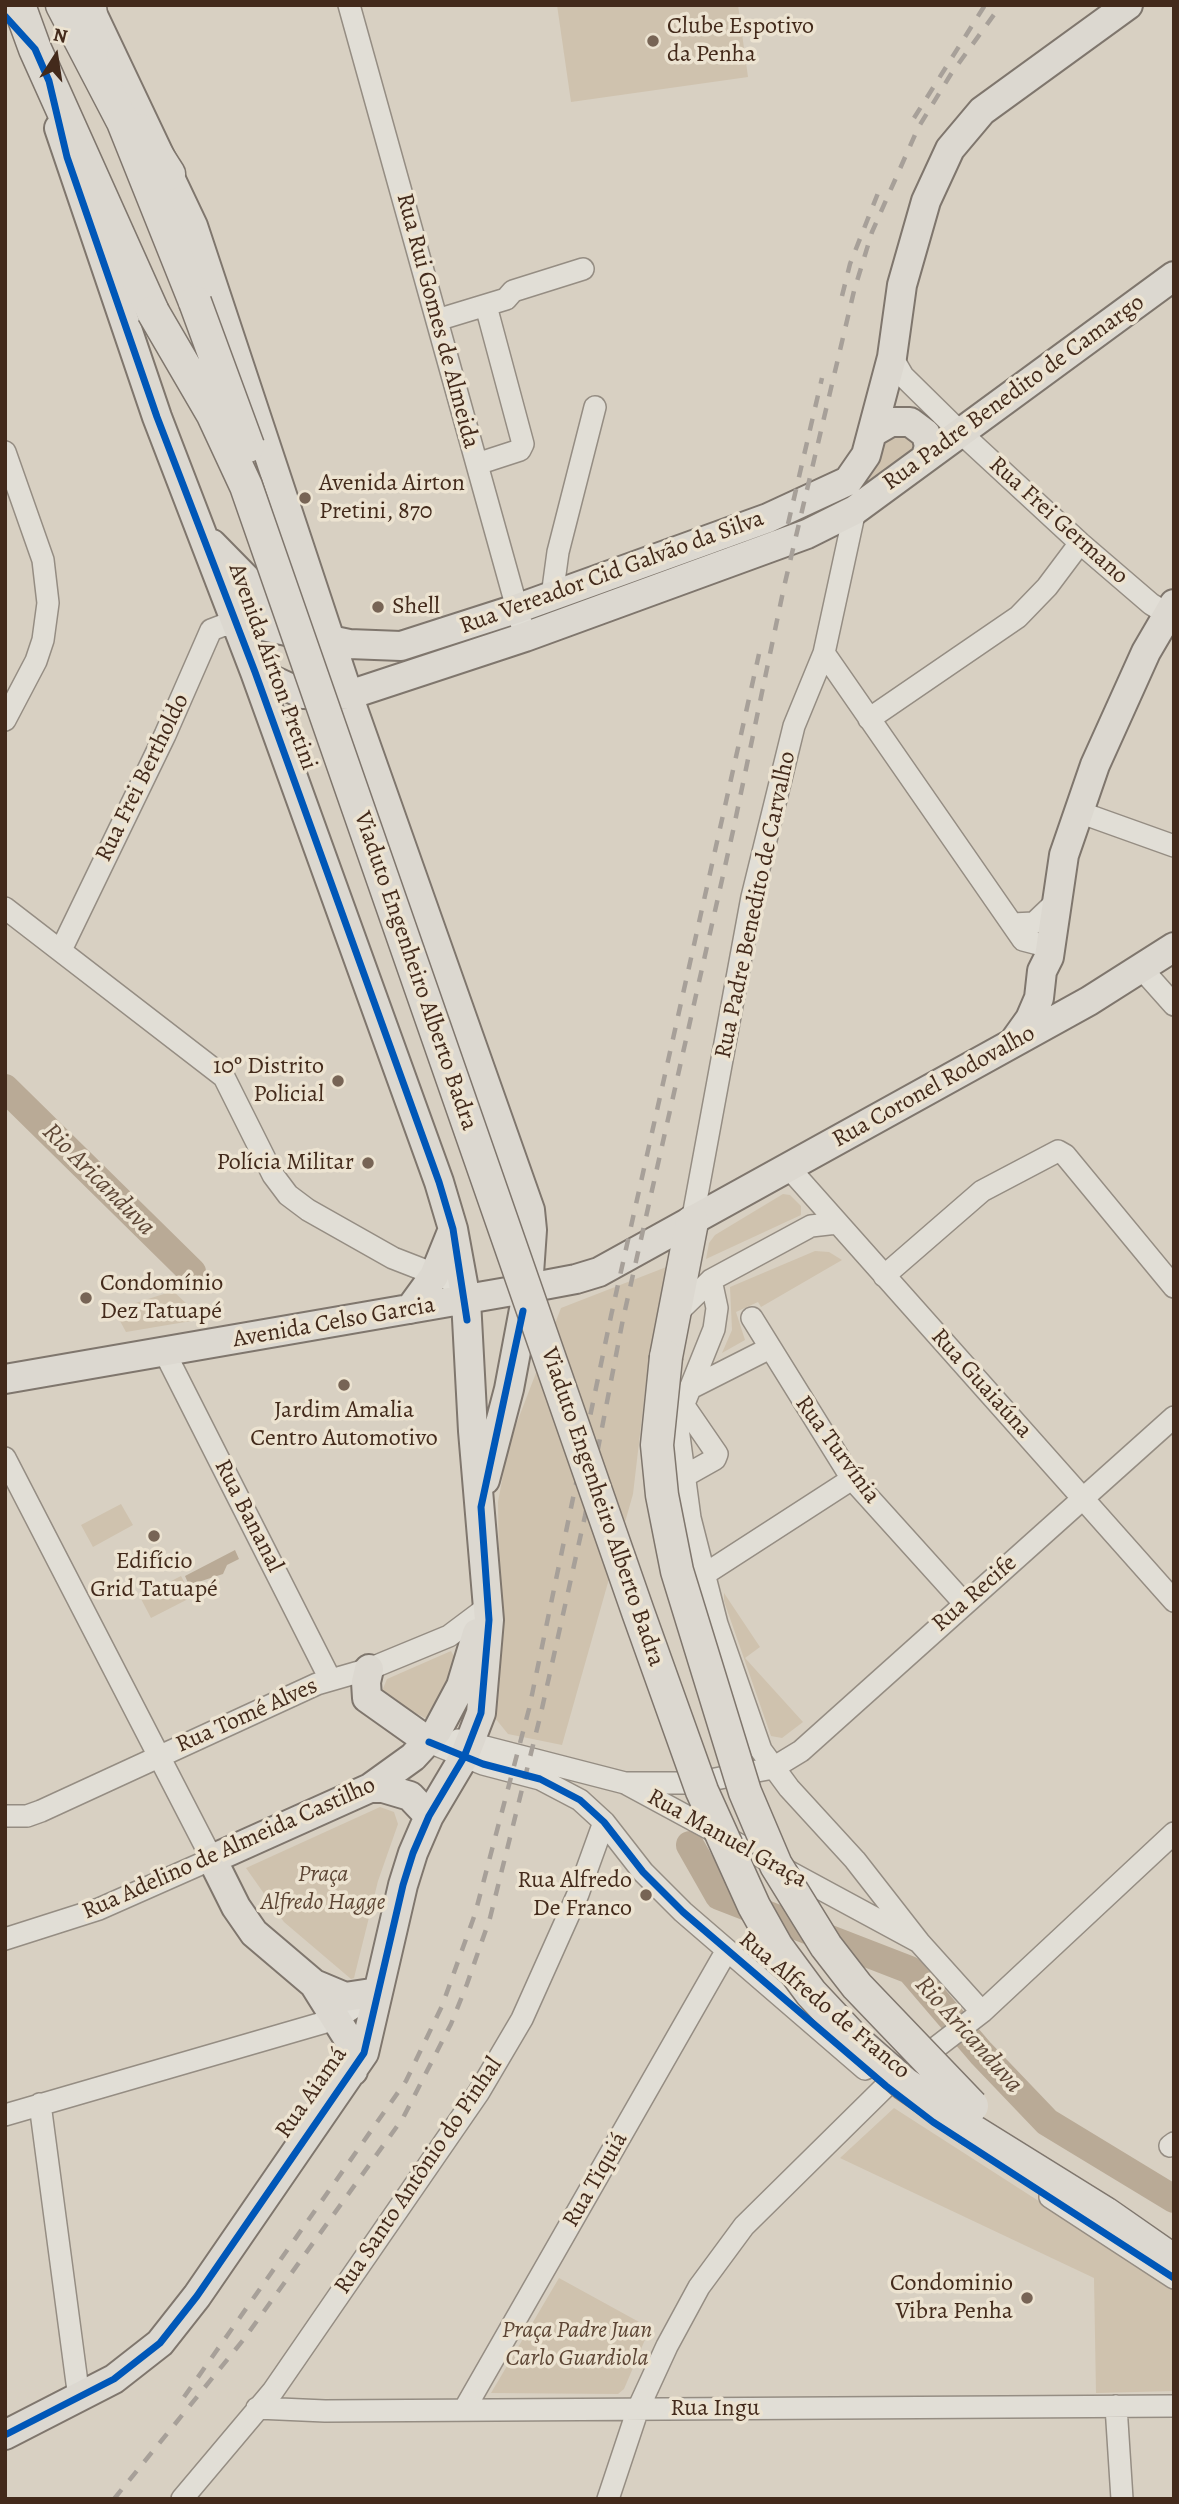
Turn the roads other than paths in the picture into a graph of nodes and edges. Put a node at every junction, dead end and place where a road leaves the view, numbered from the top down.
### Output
1 (19, 5) edge
2 (349, 5) edge
3 (1128, 5) edge
4 (81, 7) edge
5 (5, 16) edge
6 (35, 49) junction
7 (49, 81) junction
8 (115, 108) junction
9 (169, 174) junction
10 (583, 269) dead end
11 (1174, 275) edge
12 (486, 306) junction
13 (153, 312) joint
14 (437, 320) junction
15 (892, 357) junction
16 (595, 407) dead end
17 (872, 433) junction
18 (961, 433) junction
19 (5, 452) edge
20 (926, 457) junction
21 (477, 464) junction
22 (855, 510) junction
23 (203, 535) junction
24 (1080, 542) junction
25 (314, 589) junction
26 (552, 596) junction
27 (516, 609) junction
28 (1171, 613) edge
29 (239, 627) junction
30 (525, 636) junction
31 (330, 640) junction
32 (824, 653) junction
33 (256, 672) junction
34 (349, 695) junction
35 (869, 719) junction
36 (5, 720) edge
37 (1079, 812) junction
38 (1174, 846) edge
39 (1055, 903) junction
40 (5, 908) edge
41 (1012, 924) junction
42 (1174, 947) edge
43 (61, 950) junction
44 (1049, 952) junction
45 (1141, 968) junction
46 (1174, 1005) edge
47 (1050, 1023) junction
48 (1014, 1042) junction
49 (789, 1168) junction
50 (831, 1215) junction
51 (692, 1222) junction
52 (453, 1229) junction
53 (434, 1276) junction
54 (884, 1276) junction
55 (711, 1280) junction
56 (1174, 1287) edge
57 (518, 1290) junction
58 (464, 1291) junction
59 (410, 1309) junction
60 (676, 1314) junction
61 (752, 1318) dead end
62 (768, 1349) junction
63 (165, 1353) junction
64 (471, 1366) junction
65 (5, 1378) edge
66 (509, 1389) junction
67 (687, 1396) junction
68 (1174, 1417) edge
69 (5, 1458) edge
70 (682, 1478) junction
71 (852, 1479) junction
72 (1083, 1498) junction
73 (481, 1507) junction
74 (702, 1576) junction
75 (1174, 1601) edge
76 (484, 1603) junction
77 (964, 1603) junction
78 (369, 1669) junction
79 (330, 1679) junction
80 (433, 1737) junction
81 (467, 1751) junction
82 (159, 1756) junction
83 (774, 1768) junction
84 (625, 1783) junction
85 (369, 1788) junction
86 (8, 1816) edge
87 (429, 1816) junction
88 (604, 1822) junction
89 (1174, 1833) edge
90 (212, 1858) junction
91 (5, 1939) edge
92 (919, 1942) junction
93 (727, 1950) junction
94 (314, 1984) junction
95 (378, 1992) junction
96 (979, 2014) junction
97 (335, 2019) junction
98 (303, 2027) junction
99 (353, 2071) junction
100 (886, 2086) junction
101 (40, 2104) junction
102 (972, 2106) junction
103 (5, 2115) edge
104 (1174, 2241) edge
105 (1174, 2262) edge
106 (1174, 2278) edge
107 (79, 2398) junction
108 (1116, 2406) junction
109 (1174, 2406) edge
110 (257, 2408) junction
111 (638, 2409) junction
112 (464, 2410) junction
113 (5, 2435) edge
114 (182, 2499) edge
115 (608, 2499) edge
116 (1122, 2499) edge

1 - 6 highway, Avenida Aírton Pretini
2 - 14 street, Rua Rui Gomes de Almeida
3 - 15 main road, Rua Vereador Cid Galvão da Silva
4 - 8 highway
4 - 9 main road
5 - 6 highway
6 - 7 highway, Avenida Aírton Pretini
7 - 13 highway, Avenida Aírton Pretini
7 - 23 main road, Avenida Aírton Pretini
8 - 9 highway
8 - 102 highway, Viaduto Engenheiro Alberto Badra, bridge
9 - 25 main road
10 - 12 street
11 - 18 main road, Rua Padre Benedito de Camargo
12 - 14 street
12 - 21 street
13 - 105 highway, Viaduto Engenheiro Alberto Badra, bridge
14 - 21 street, Rua Rui Gomes de Almeida
15 - 17 main road, Rua Vereador Cid Galvão da Silva
15 - 18 street, Rua Frei Germano
16 - 26 street
17 - 20 main road
17 - 26 main road, Rua Vereador Cid Galvão da Silva
18 - 20 main road, Rua Padre Benedito de Camargo
18 - 24 street, Rua Frei Germano
19 - 36 street
20 - 22 main road, Rua Padre Benedito de Camargo
21 - 27 street, Rua Rui Gomes de Almeida
22 - 30 main road, Rua Vereador Cid Galvão da Silva
22 - 32 street, Rua Padre Benedito de Carvalho
23 - 25 main road
23 - 29 main road, Avenida Aírton Pretini
24 - 28 street, Rua Frei Germano
24 - 35 street
25 - 31 main road
26 - 27 main road, Rua Vereador Cid Galvão da Silva
27 - 30 street, Rua Rui Gomes de Almeida
27 - 31 main road, Rua Vereador Cid Galvão da Silva
28 - 37 main road
29 - 31 main road, Rua Vereador Cid Galvão da Silva
29 - 33 main road, Avenida Aírton Pretini
29 - 43 street, Rua Frei Bertholdo
30 - 34 main road, Rua Vereador Cid Galvão da Silva
31 - 34 main road
32 - 35 street
32 - 51 street, Rua Padre Benedito de Carvalho
33 - 34 main road, Rua Vereador Cid Galvão da Silva
33 - 52 main road, Avenida Aírton Pretini
34 - 57 main road
35 - 41 street
37 - 38 street
37 - 39 main road
39 - 41 street
39 - 44 main road
40 - 43 street
41 - 44 street
42 - 45 main road, Rua Coronel Rodovalho
43 - 53 street
44 - 47 main road
44 - 48 main road
45 - 46 street
45 - 47 main road, Rua Coronel Rodovalho
47 - 48 main road, Rua Coronel Rodovalho
48 - 49 main road, Rua Coronel Rodovalho
49 - 50 street, Rua Guaiaúna
49 - 51 main road, Rua Coronel Rodovalho
50 - 54 street, Rua Guaiaúna
50 - 55 street
51 - 57 main road, Avenida Celso Garcia
51 - 60 highway
52 - 53 main road
52 - 58 main road, Avenida Aírton Pretini
53 - 58 street
53 - 59 main road
54 - 56 street
54 - 72 street, Rua Guaiaúna
55 - 60 street
55 - 67 street
57 - 58 main road, Avenida Celso Garcia
57 - 66 main road
58 - 59 main road, Avenida Celso Garcia
58 - 64 main road, Avenida Aírton Pretini
59 - 63 main road, Avenida Celso Garcia
60 - 102 highway, bridge
61 - 62 street, Rua Turvínia
62 - 67 street
62 - 71 street, Rua Turvínia
63 - 65 main road, Avenida Celso Garcia
63 - 79 street, Rua Bananal
64 - 66 main road
64 - 73 main road, Avenida Aírton Pretini
66 - 73 main road
67 - 70 street
67 - 70 street
68 - 72 street, Rua Recife
69 - 82 street
70 - 74 street
71 - 74 street
71 - 77 street, Rua Turvínia
72 - 75 street, Rua Guaiaúna
72 - 77 street, Rua Recife
73 - 76 main road, Rua Aiamá
74 - 83 street
76 - 78 street, Rua Tomé Alves
76 - 80 main road
76 - 81 main road, Rua Aiamá
77 - 83 street, Rua Recife
78 - 79 street, Rua Tomé Alves
78 - 80 main road
79 - 82 street, Rua Tomé Alves
80 - 81 street, Rua Manuel Graça
80 - 85 main road, Rua Adelino de Almeida Castilho
81 - 84 street, Rua Manuel Graça
81 - 87 main road, Rua Aiamá
81 - 88 street, Rua Alfredo de Franco
82 - 86 street, Rua Tomé Alves
82 - 90 street
83 - 84 street
83 - 92 street
84 - 92 street, Rua Manuel Graça
85 - 87 main road
85 - 90 main road, Rua Adelino de Almeida Castilho
87 - 95 main road, Rua Aiamá
88 - 93 street, Rua Alfredo de Franco
88 - 110 street, Rua Santo Antônio do Pinhal
89 - 96 street
90 - 91 street, Rua Adelino de Almeida Castilho
90 - 94 main road
92 - 96 street, Rua Manuel Graça
93 - 100 street, Rua Alfredo de Franco
93 - 112 street, Rua Tiquiá
94 - 95 main road
94 - 97 main road
94 - 98 street
95 - 97 street
95 - 99 main road, Rua Aiamá
96 - 100 street
97 - 98 street
97 - 99 main road
98 - 101 street
99 - 107 main road, Rua Aiamá
100 - 106 street, Rua Alfredo de Franco
100 - 111 street
101 - 103 street
101 - 107 street
102 - 104 highway, Viaduto Engenheiro Alberto Badra
107 - 113 main road, Rua Aiamá
108 - 109 street, Rua Ingu
108 - 111 street, Rua Ingu
108 - 116 street
110 - 112 street, Rua Ingu
110 - 114 street, Rua Santo Antônio do Pinhal
111 - 112 street, Rua Ingu
111 - 115 street

